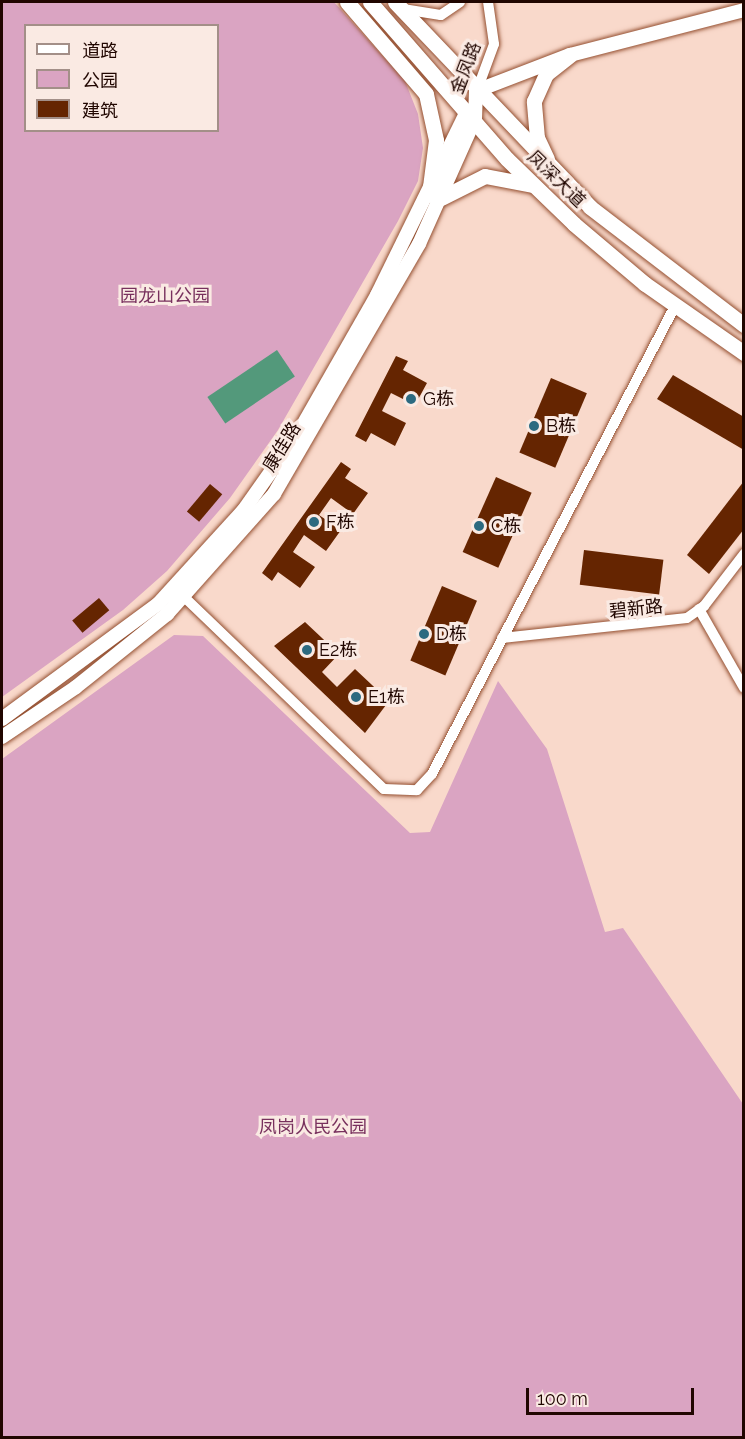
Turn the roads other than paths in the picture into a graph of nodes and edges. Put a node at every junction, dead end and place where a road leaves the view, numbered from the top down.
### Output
1 (347, 2) edge
2 (370, 2) edge
3 (460, 2) edge
4 (488, 2) edge
5 (398, 5) edge
6 (744, 10) edge
7 (570, 55) junction
8 (476, 91) junction
9 (471, 115) junction
10 (558, 177) junction
11 (533, 185) junction
12 (435, 197) junction
13 (675, 306) junction
14 (744, 325) edge
15 (744, 353) edge
16 (744, 554) edge
17 (180, 593) junction
18 (699, 609) junction
19 (502, 638) junction
20 (744, 688) edge
21 (2, 719) edge
22 (2, 737) edge

1 - 12 main road
2 - 9 main road, 凤深大道
3 - 5 street
4 - 8 street, 金凤路
5 - 8 main road, 凤深大道
6 - 7 street
7 - 8 street
7 - 10 main road
8 - 9 street, 康佳路
8 - 10 main road, 凤深大道
9 - 11 main road, 凤深大道
9 - 12 street, 康佳路
10 - 14 main road, 凤深大道
11 - 12 main road
11 - 13 main road, 凤深大道
12 - 17 street, 康佳路
13 - 15 main road, 凤深大道
13 - 19 street
16 - 18 street, 碧新路
17 - 19 street
17 - 21 street, 康佳路
17 - 22 street, 康佳路
18 - 19 street, 碧新路
18 - 20 street

